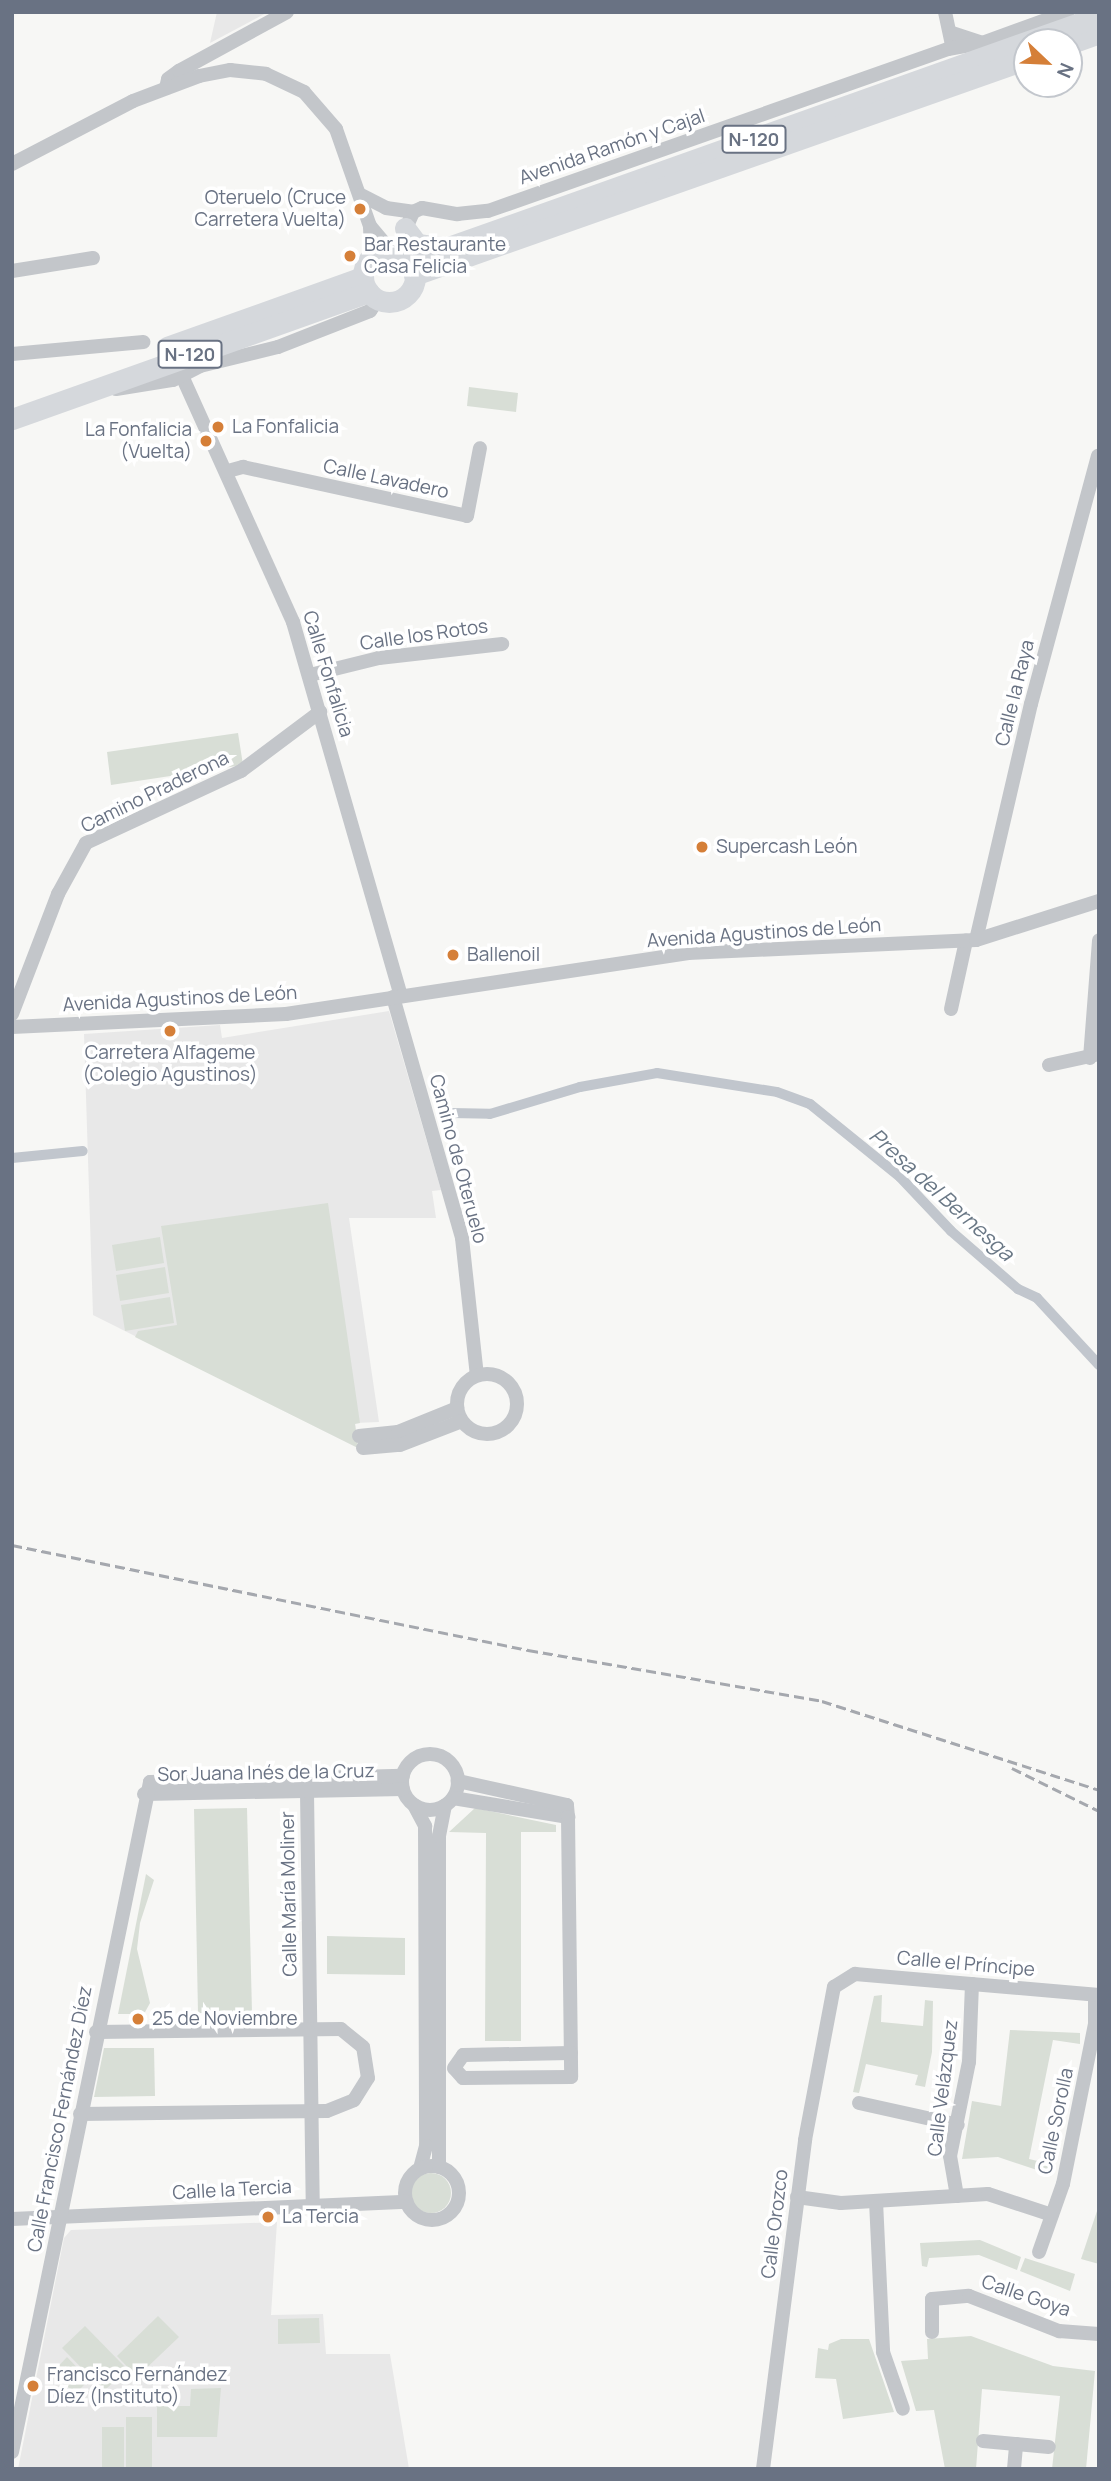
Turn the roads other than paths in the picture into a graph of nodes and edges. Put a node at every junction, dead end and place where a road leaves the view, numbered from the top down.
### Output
1 (287, 12) edge
2 (945, 12) edge
3 (1068, 12) edge
4 (1099, 16) edge
5 (951, 33) junction
6 (982, 43) junction
7 (948, 50) junction
8 (1013, 64) edge
9 (166, 88) junction
10 (12, 164) edge
11 (360, 195) junction
12 (409, 220) junction
13 (450, 247) junction
14 (93, 258) dead end
15 (12, 271) edge
16 (386, 271) junction
17 (143, 342) dead end
18 (12, 354) edge
19 (182, 376) junction
20 (70, 396) junction
21 (12, 404) edge
22 (12, 419) edge
23 (480, 448) dead end
24 (1098, 456) edge
25 (228, 471) junction
26 (502, 643) dead end
27 (310, 676) junction
28 (320, 712) junction
29 (1099, 901) edge
30 (1099, 940) edge
31 (971, 941) junction
32 (400, 996) junction
33 (951, 1009) dead end
34 (12, 1014) edge
35 (12, 1027) edge
36 (1094, 1055) edge
37 (1049, 1065) dead end
38 (481, 1375) junction
39 (459, 1415) junction
40 (361, 1442) dead end
41 (458, 1781) junction
42 (403, 1782) junction
43 (307, 1792) junction
44 (144, 1794) junction
45 (449, 1802) junction
46 (414, 1805) junction
47 (568, 1817) junction
48 (972, 1984) junction
49 (834, 1987) joint
50 (1097, 1995) edge
51 (310, 2028) junction
52 (96, 2032) junction
53 (571, 2053) junction
54 (859, 2104) dead end
55 (312, 2110) junction
56 (80, 2114) junction
57 (958, 2125) junction
58 (439, 2166) junction
59 (420, 2168) junction
60 (957, 2196) junction
61 (797, 2197) junction
62 (876, 2201) junction
63 (407, 2202) junction
64 (313, 2206) junction
65 (1052, 2216) junction
66 (60, 2218) junction
67 (12, 2219) edge
68 (1039, 2252) dead end
69 (932, 2332) dead end
70 (1099, 2334) edge
71 (903, 2409) dead end
72 (983, 2441) dead end
73 (1016, 2444) junction
74 (1049, 2447) dead end
75 (12, 2452) edge
76 (763, 2469) edge
77 (1014, 2469) edge

1 - 9 street
2 - 5 street
3 - 6 street, Avenida Ramón y Cajal
4 - 13 highway, N-120
5 - 6 street
5 - 7 street
6 - 7 street, Avenida Ramón y Cajal
7 - 12 street, Avenida Ramón y Cajal
8 - 16 highway, N-120
9 - 10 street
9 - 11 street
11 - 12 street, Avenida Ramón y Cajal
11 - 16 street
12 - 13 highway
12 - 16 street
13 - 16 highway, N-120
14 - 15 street
16 - 19 street
16 - 20 highway, N-120
16 - 21 highway, N-120
17 - 18 street
19 - 20 street
19 - 25 street, Calle Fonfalicia
20 - 22 highway, N-120
23 - 25 street, Calle Lavadero
24 - 31 street, Calle la Raya
25 - 27 street, Calle Fonfalicia
26 - 27 street, Calle los Rotos
27 - 28 street, Calle Fonfalicia
28 - 32 street, Calle Fonfalicia
28 - 34 street, Camino Praderona
29 - 31 street, Avenida Agustinos de León
30 - 36 street
31 - 32 street, Avenida Agustinos de León
31 - 33 street, Calle la Raya
32 - 35 street, Avenida Agustinos de León
32 - 38 street, Camino de Oteruelo
36 - 37 street
38 - 39 street
38 - 39 street
39 - 40 street
41 - 42 street
41 - 45 street
41 - 47 street
42 - 43 street, Sor Juana Inés de la Cruz
42 - 44 street, Sor Juana Inés de la Cruz
42 - 46 street
43 - 44 street, Sor Juana Inés de la Cruz
43 - 51 street, Calle María Moliner
44 - 52 street, Calle Francisco Fernández Díez
45 - 46 street
45 - 47 street
45 - 58 street
46 - 59 street
47 - 53 street
48 - 49 street, Calle el Príncipe
48 - 50 street, Calle el Príncipe
48 - 57 street, Calle Velázquez
49 - 61 street, Calle Orozco
50 - 65 street, Calle Sorolla
51 - 52 street
51 - 55 street, Calle María Moliner
51 - 55 street
52 - 56 street, Calle Francisco Fernández Díez
53 - 53 street
54 - 57 street
55 - 56 street
55 - 64 street, Calle María Moliner
56 - 66 street, Calle Francisco Fernández Díez
57 - 60 street, Calle Velázquez
58 - 59 street
58 - 63 street
59 - 63 street
60 - 62 street
60 - 65 street
61 - 62 street
61 - 76 street, Calle Orozco
62 - 71 street
63 - 64 street, Calle la Tercia
64 - 66 street, Calle la Tercia
65 - 68 street, Calle Sorolla
66 - 67 street, Calle la Tercia
66 - 75 street, Calle Francisco Fernández Díez
69 - 70 street, Calle Goya
72 - 73 street
73 - 74 street
73 - 77 street

